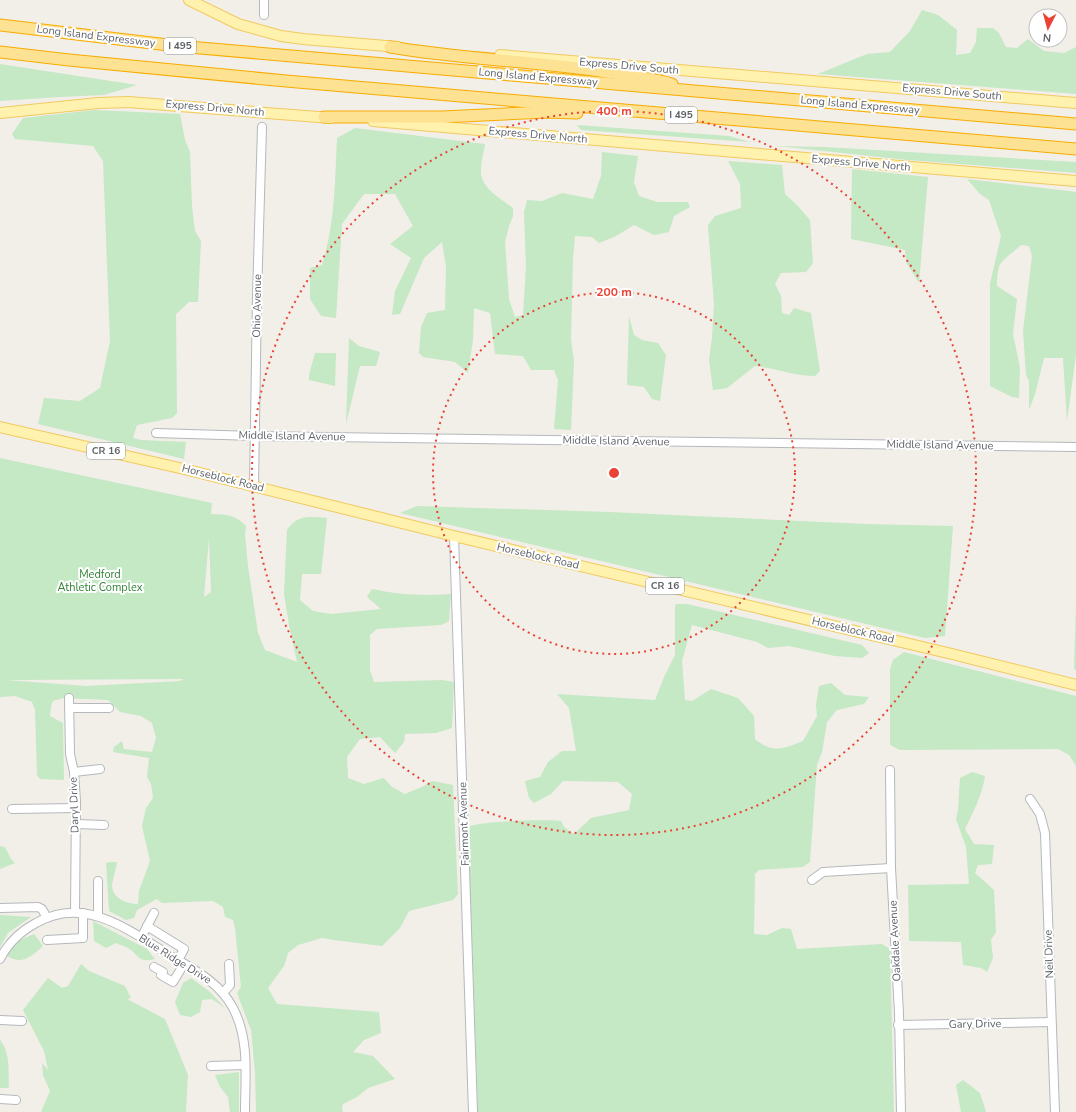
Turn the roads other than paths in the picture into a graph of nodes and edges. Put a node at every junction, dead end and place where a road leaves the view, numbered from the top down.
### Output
1 (189, 0) edge
2 (264, 0) edge
3 (264, 15) dead end
4 (4, 26) edge
5 (390, 47) junction
6 (0, 52) edge
7 (706, 92) junction
8 (1076, 103) edge
9 (0, 113) edge
10 (659, 113) junction
11 (324, 117) junction
12 (1076, 124) edge
13 (262, 127) dead end
14 (1076, 149) edge
15 (1076, 181) edge
16 (0, 427) edge
17 (156, 433) dead end
18 (255, 436) junction
19 (1076, 447) edge
20 (254, 486) junction
21 (454, 536) junction
22 (1076, 685) edge
23 (69, 698) dead end
24 (69, 708) junction
25 (108, 708) dead end
26 (100, 769) dead end
27 (890, 770) dead end
28 (74, 772) junction
29 (1030, 799) dead end
30 (76, 808) junction
31 (12, 809) dead end
32 (76, 824) junction
33 (104, 825) dead end
34 (891, 868) junction
35 (812, 880) dead end
36 (98, 881) dead end
37 (0, 908) edge
38 (79, 912) junction
39 (154, 913) dead end
40 (98, 916) junction
41 (47, 918) junction
42 (146, 926) junction
43 (141, 938) junction
44 (47, 940) dead end
45 (0, 959) edge
46 (181, 962) junction
47 (229, 964) dead end
48 (154, 967) dead end
49 (223, 993) junction
50 (0, 1020) edge
51 (22, 1021) dead end
52 (1051, 1022) junction
53 (898, 1025) junction
54 (245, 1065) junction
55 (212, 1066) dead end
56 (0, 1099) edge
57 (16, 1100) dead end
58 (245, 1112) edge
59 (473, 1112) edge
60 (901, 1112) edge
61 (1054, 1112) edge

1 - 5 main road, Express Drive South
2 - 3 street
4 - 7 highway, Long Island Expressway / I 495
5 - 7 highway
5 - 8 main road, Express Drive South
6 - 10 highway, I 495
7 - 12 highway, Long Island Expressway / I 495
9 - 11 main road, Express Drive North
10 - 11 highway
10 - 14 highway, I 495
11 - 15 main road, Express Drive North
13 - 18 street, Ohio Avenue
16 - 20 main road, Horseblock Road / CR 16
17 - 18 street, Middle Island Avenue
18 - 19 street, Middle Island Avenue
18 - 20 street, Ohio Avenue
20 - 21 main road, Horseblock Road / CR 16
21 - 22 main road, Horseblock Road / CR 16
21 - 59 street, Fairmont Avenue
23 - 24 street, Daryl Drive
24 - 25 street
24 - 28 street, Daryl Drive
26 - 28 street
27 - 34 street, Oakdale Avenue
28 - 30 street, Daryl Drive
29 - 52 street, Neil Drive
30 - 31 street
30 - 32 street, Daryl Drive
32 - 33 street
32 - 38 street, Daryl Drive
34 - 35 street
34 - 53 street, Oakdale Avenue
36 - 40 street
37 - 41 street
38 - 40 street, Blue Ridge Drive
38 - 41 street
38 - 44 street, Daryl Drive
39 - 42 street
40 - 43 street, Blue Ridge Drive
41 - 45 street
42 - 43 street
42 - 46 street
43 - 46 street, Blue Ridge Drive
46 - 48 street
46 - 49 street, Blue Ridge Drive
47 - 49 street
49 - 54 street, Blue Ridge Drive
50 - 51 street
52 - 53 street, Gary Drive
52 - 61 street, Neil Drive
53 - 60 street, Oakdale Avenue
54 - 55 street
54 - 58 street, Blue Ridge Drive
56 - 57 street

